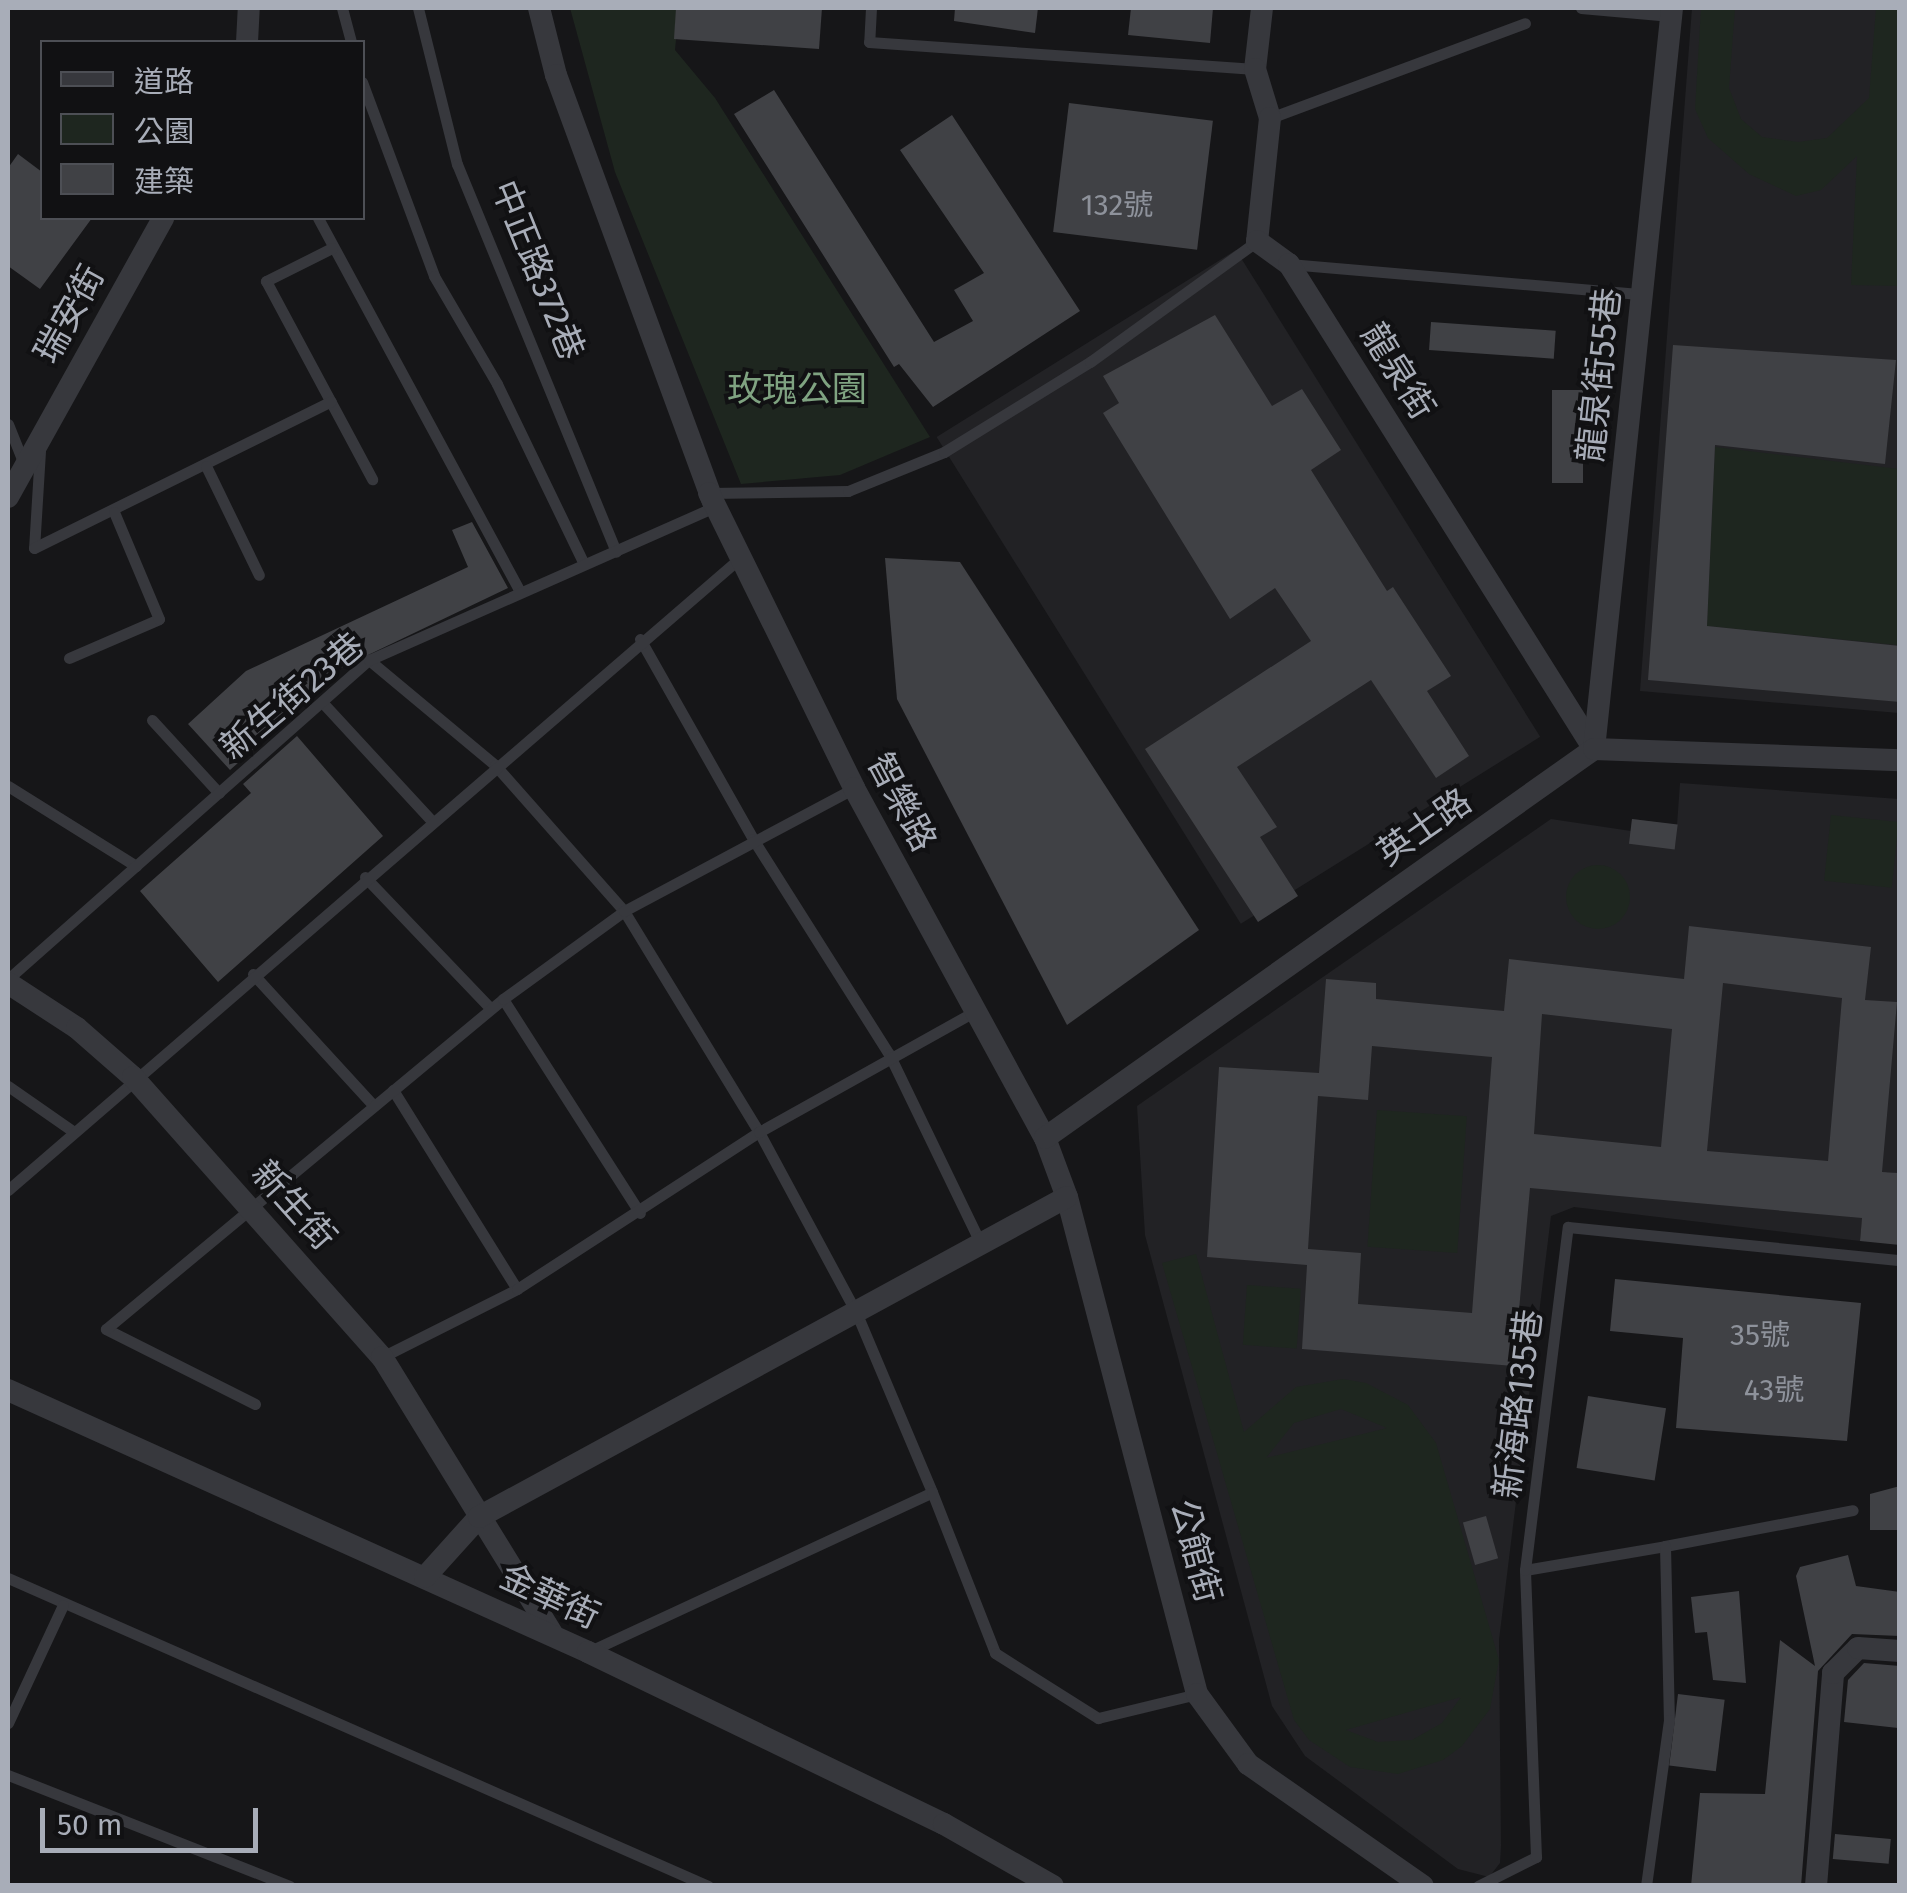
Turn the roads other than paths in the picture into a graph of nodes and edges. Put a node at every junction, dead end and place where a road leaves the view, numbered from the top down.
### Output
1 (249, 8) edge
2 (342, 8) edge
3 (418, 8) edge
4 (539, 8) edge
5 (871, 8) edge
6 (1262, 8) edge
7 (1582, 8) edge
8 (1672, 12) edge
9 (1524, 22) dead end
10 (247, 40) edge
11 (350, 40) edge
12 (1256, 69) junction
13 (365, 90) edge
14 (1270, 118) junction
15 (162, 220) edge
16 (319, 220) edge
17 (1257, 241) junction
18 (332, 248) junction
19 (1289, 264) junction
20 (1642, 294) junction
21 (331, 401) junction
22 (8, 424) edge
23 (41, 437) junction
24 (24, 464) junction
25 (206, 466) junction
26 (372, 479) dead end
27 (8, 496) edge
28 (712, 500) junction
29 (114, 512) junction
30 (616, 552) junction
31 (741, 557) junction
32 (582, 560) junction
33 (259, 575) dead end
34 (519, 590) junction
35 (640, 639) junction
36 (69, 658) dead end
37 (369, 660) junction
38 (322, 702) junction
39 (152, 720) dead end
40 (1594, 750) junction
41 (1900, 760) edge
42 (495, 765) junction
43 (8, 786) edge
44 (854, 788) junction
45 (219, 793) junction
46 (431, 820) junction
47 (753, 839) junction
48 (136, 866) junction
49 (365, 877) junction
50 (624, 911) junction
51 (253, 974) junction
52 (8, 981) edge
53 (503, 999) junction
54 (491, 1009) junction
55 (977, 1010) junction
56 (889, 1054) junction
57 (134, 1076) junction
58 (8, 1086) edge
59 (393, 1090) junction
60 (374, 1106) junction
61 (70, 1130) junction
62 (758, 1132) junction
63 (1044, 1138) junction
64 (8, 1190) edge
65 (1067, 1197) junction
66 (249, 1207) junction
67 (640, 1213) junction
68 (980, 1244) junction
69 (1900, 1260) edge
70 (517, 1289) junction
71 (856, 1312) junction
72 (382, 1357) junction
73 (8, 1390) edge
74 (255, 1404) dead end
75 (932, 1492) junction
76 (1853, 1510) dead end
77 (479, 1517) junction
78 (1665, 1546) junction
79 (1525, 1570) junction
80 (8, 1578) edge
81 (424, 1578) junction
82 (63, 1605) junction
83 (552, 1634) junction
84 (1900, 1651) edge
85 (588, 1652) junction
86 (1197, 1694) junction
87 (8, 1723) edge
88 (8, 1775) edge
89 (268, 1881) edge
90 (290, 1886) edge
91 (708, 1886) edge
92 (1053, 1886) edge
93 (1423, 1886) edge
94 (1478, 1886) edge
95 (1646, 1886) edge
96 (1816, 1886) edge

1 - 10 street
2 - 11 lane
3 - 30 lane, 中正路372巷
4 - 28 street
5 - 12 lane
6 - 12 street
7 - 8 lane
8 - 20 street, 龍泉街55巷
9 - 14 lane
12 - 14 street
13 - 32 lane
14 - 17 street
15 - 23 street, 瑞安街
16 - 18 lane
17 - 19 street, 龍泉街
17 - 28 lane
18 - 21 lane
18 - 34 lane
19 - 20 lane
19 - 40 street, 龍泉街
20 - 40 street, 龍泉街55巷
21 - 25 lane
21 - 26 lane
22 - 24 lane
23 - 24 street, 瑞安街
23 - 29 lane
24 - 27 street, 瑞安街
25 - 29 lane
25 - 33 lane
28 - 30 lane, 新生街23巷
28 - 31 street, 智樂路
29 - 36 lane
30 - 32 lane, 新生街23巷
31 - 35 lane
31 - 44 street, 智樂路
32 - 34 lane, 新生街23巷
34 - 37 lane, 新生街23巷
35 - 42 lane
35 - 47 lane
37 - 38 lane, 新生街23巷
37 - 42 lane
38 - 45 lane, 新生街23巷
38 - 46 lane
39 - 45 lane
40 - 41 street
40 - 63 street, 英士路
42 - 46 lane
42 - 50 lane
43 - 48 lane
44 - 47 lane
44 - 55 street, 智樂路
45 - 48 lane, 新生街23巷
46 - 49 lane
47 - 50 lane
47 - 56 lane
48 - 52 lane, 新生街23巷
49 - 51 lane
49 - 54 lane
50 - 53 lane
50 - 62 lane
51 - 57 lane
51 - 60 lane
52 - 57 street, 新生街
53 - 54 lane
53 - 67 lane
54 - 59 lane
55 - 56 lane
55 - 63 street, 智樂路
56 - 62 lane
56 - 68 lane
57 - 61 lane
57 - 66 street, 新生街
58 - 61 lane
59 - 60 lane
59 - 70 lane
60 - 66 lane
61 - 64 lane
62 - 67 lane
62 - 71 lane
63 - 65 street, 公館街
65 - 68 street
65 - 86 street, 公館街
66 - 72 street, 新生街
66 - 74 lane
67 - 70 lane
68 - 71 street
69 - 79 lane, 新海路135巷
70 - 72 lane
71 - 75 lane
71 - 77 street
72 - 77 street, 新生街
73 - 81 street, 金華街
75 - 85 lane
75 - 86 lane
76 - 78 lane
77 - 81 street
77 - 83 street, 新生街
78 - 79 lane
78 - 95 lane
79 - 94 lane, 新海路135巷
80 - 82 lane
81 - 83 street, 金華街
82 - 87 lane
82 - 91 lane
83 - 85 street, 金華街
84 - 96 street
85 - 92 street, 金華街
86 - 93 street, 公館街
88 - 89 lane
89 - 90 lane

